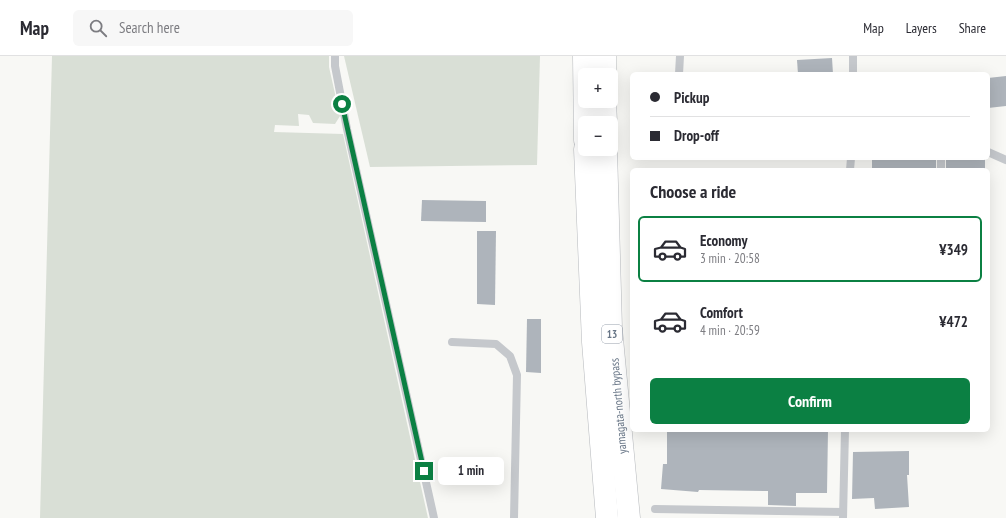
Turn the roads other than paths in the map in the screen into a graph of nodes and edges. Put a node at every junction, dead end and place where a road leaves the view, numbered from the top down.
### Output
1 (335, 56) edge
2 (584, 56) edge
3 (605, 56) edge
4 (680, 56) edge
5 (853, 56) edge
6 (605, 68) edge
7 (679, 72) edge
8 (852, 72) edge
9 (585, 116) edge
10 (990, 153) edge
11 (585, 156) edge
12 (606, 156) edge
13 (1006, 160) edge
14 (452, 342) dead end
15 (844, 432) edge
16 (655, 509) dead end
17 (843, 515) edge
18 (434, 518) edge
19 (514, 518) edge
20 (606, 518) edge
21 (629, 518) edge

1 - 18 lane
2 - 9 highway
3 - 6 highway
4 - 7 lane
5 - 8 lane
10 - 13 lane
11 - 20 highway, yamagata-north bypass / 13
12 - 21 highway, yamagata-north bypass / 13
14 - 19 lane
15 - 17 lane
16 - 17 lane

